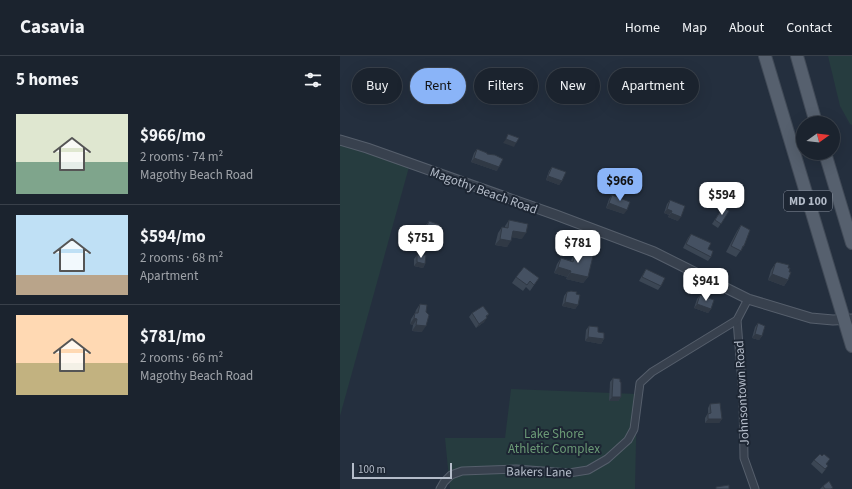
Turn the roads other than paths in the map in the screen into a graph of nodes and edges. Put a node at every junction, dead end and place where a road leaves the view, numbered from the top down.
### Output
1 (765, 56) edge
2 (797, 56) edge
3 (814, 116) edge
4 (340, 140) edge
5 (827, 160) edge
6 (852, 243) edge
7 (748, 298) junction
8 (736, 320) junction
9 (848, 320) edge
10 (852, 346) edge
11 (440, 489) edge
12 (755, 489) edge

1 - 9 main road, MD 100
2 - 3 main road
4 - 7 street, Magothy Beach Road
5 - 6 main road, MD 100
7 - 8 street
7 - 9 street, Magothy Beach Road
8 - 11 street, Bakers Lane
8 - 12 street, Johnsontown Road
9 - 10 main road, MD 100

